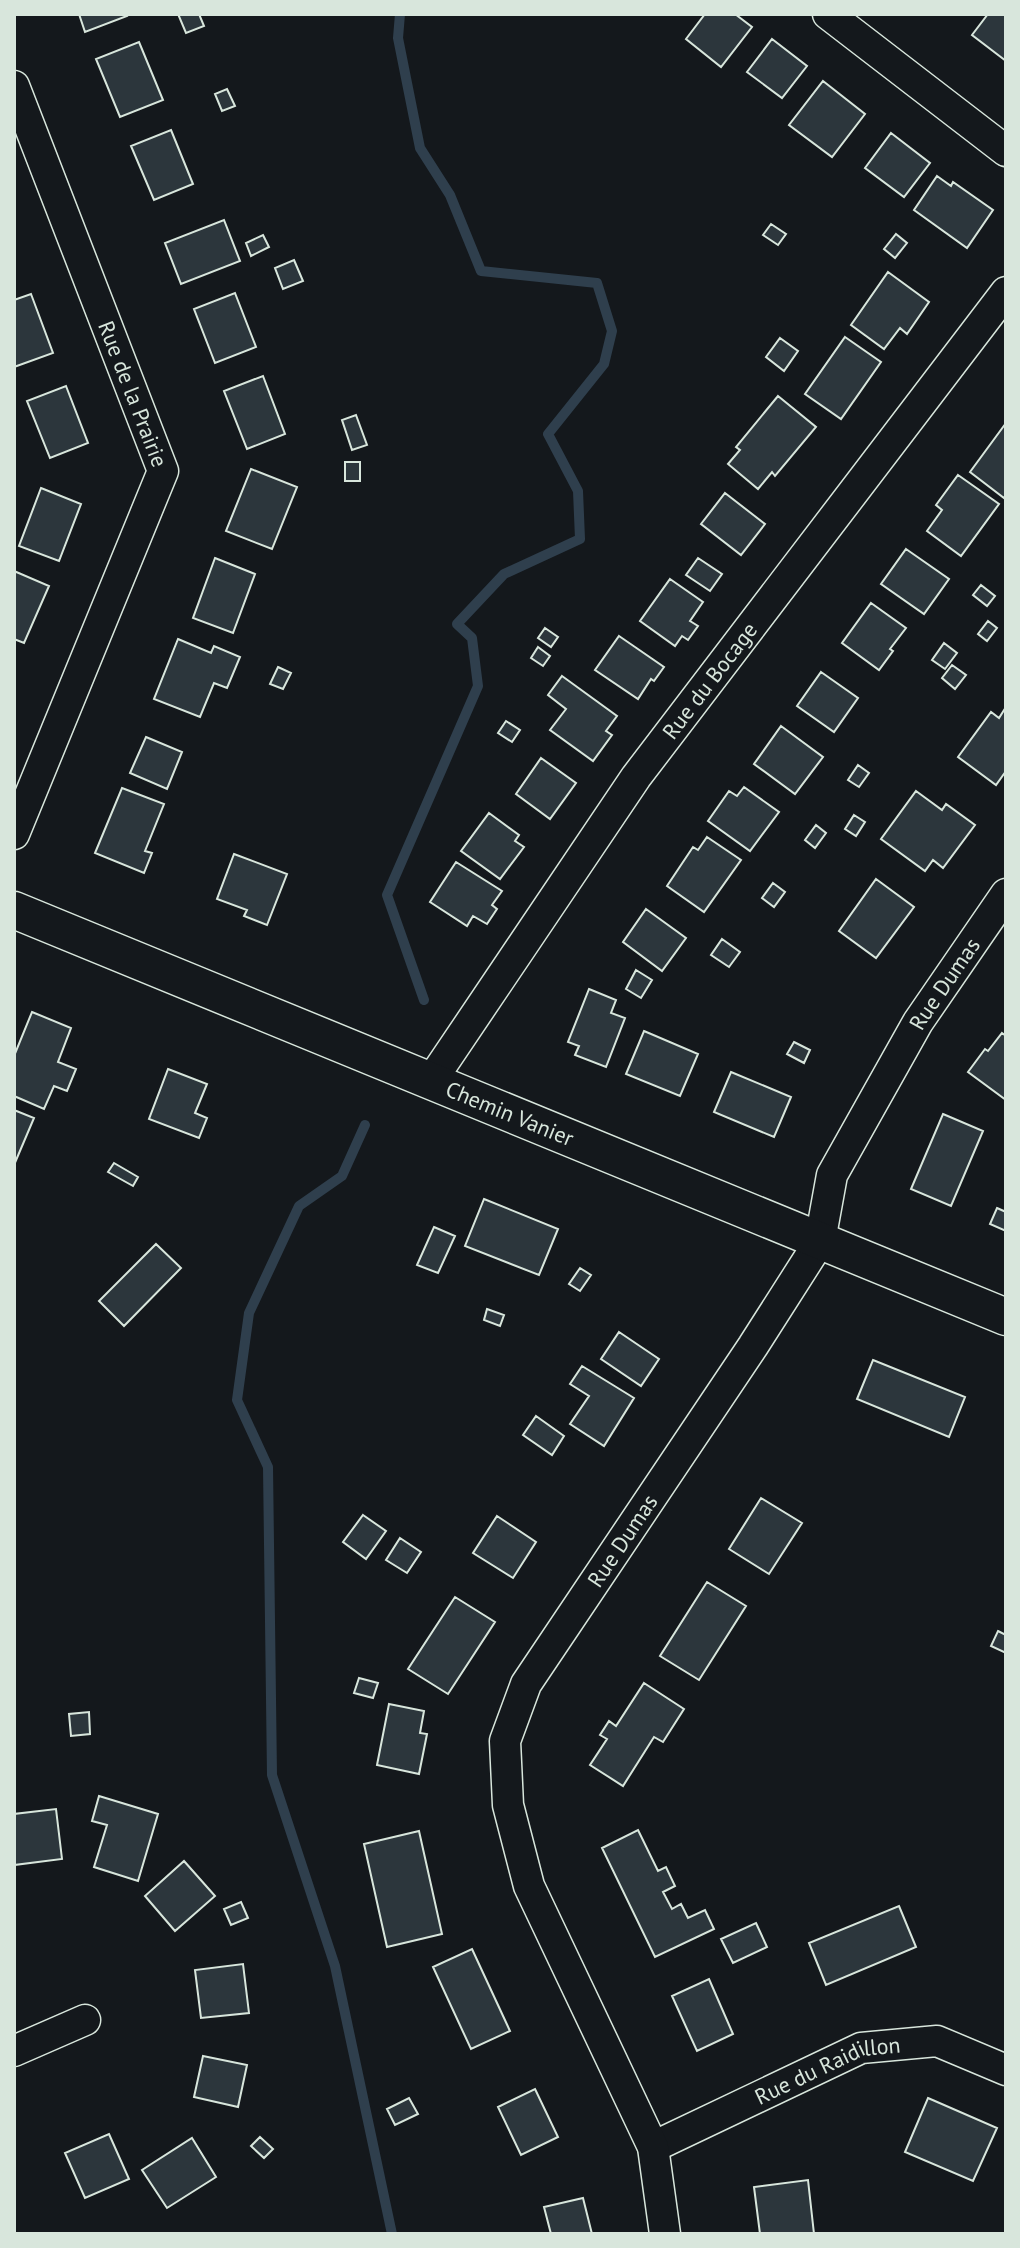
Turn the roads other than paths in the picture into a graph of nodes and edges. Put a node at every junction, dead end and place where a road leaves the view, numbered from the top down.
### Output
1 (828, 14) edge
2 (14, 86) edge
3 (1006, 151) edge
4 (1006, 292) edge
5 (14, 834) edge
6 (1006, 894) edge
7 (14, 910) edge
8 (431, 1081) junction
9 (820, 1241) junction
10 (1006, 1317) edge
11 (85, 2020) dead end
12 (14, 2051) edge
13 (1006, 2070) edge
14 (653, 2147) junction
15 (665, 2234) edge

1 - 3 street
2 - 5 street, Rue de la Prairie
4 - 8 street, Rue du Bocage
6 - 9 street, Rue Dumas
7 - 8 street, Chemin Vanier
8 - 9 street, Chemin Vanier
9 - 10 street, Chemin Vanier
9 - 14 street, Rue Dumas
11 - 12 street
13 - 14 street, Rue du Raidillon
14 - 15 street, Rue Dumas

